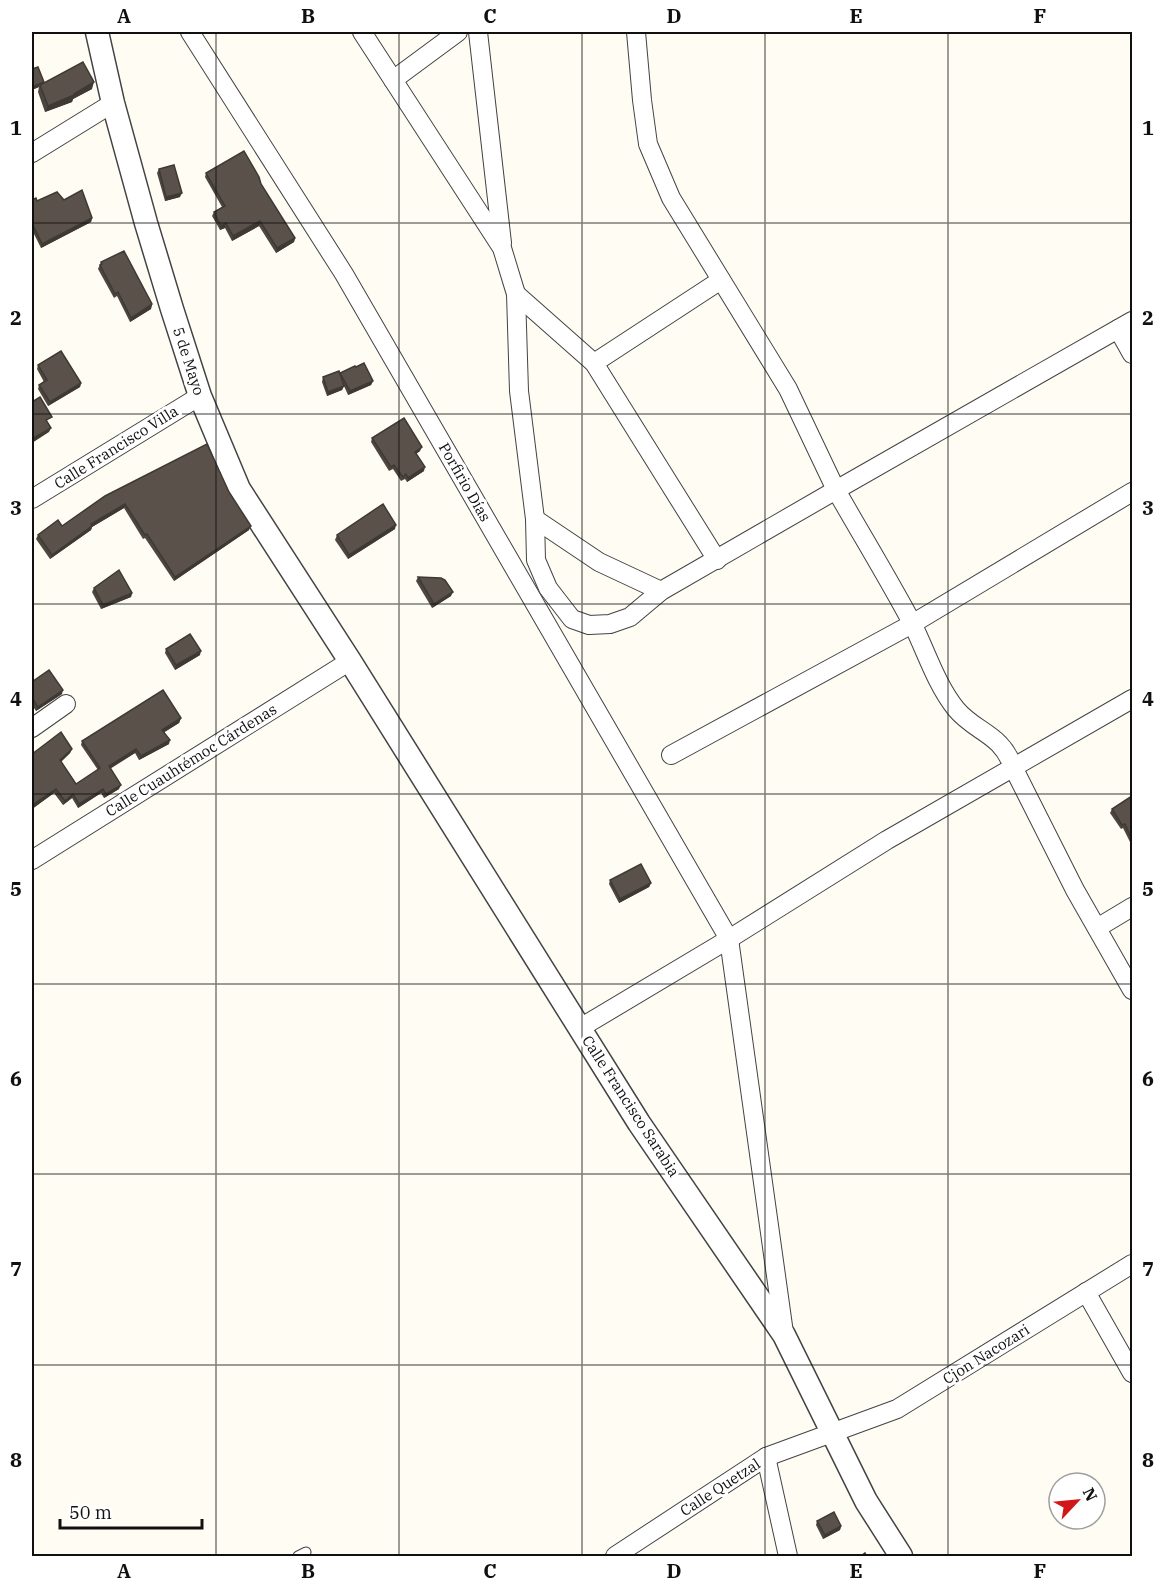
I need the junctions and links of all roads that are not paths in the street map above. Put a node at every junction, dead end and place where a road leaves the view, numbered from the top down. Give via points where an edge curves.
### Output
1 (97, 32) edge
2 (190, 32) edge
3 (362, 32) edge
4 (458, 32) edge
5 (478, 32) edge
6 (623, 32) edge
7 (637, 39) edge
8 (393, 80) junction
9 (113, 103) junction
10 (32, 153) edge
11 (502, 248) junction
12 (721, 280) junction
13 (516, 294) junction
14 (1125, 325) edge
15 (1132, 354) edge
16 (594, 363) junction
17 (200, 396) junction
18 (832, 484) junction
19 (1132, 492) edge
20 (32, 499) edge
21 (535, 519) junction
22 (717, 560) junction
23 (661, 591) junction
24 (912, 624) junction
25 (350, 661) junction
26 (1132, 699) edge
27 (66, 704) dead end
28 (32, 728) edge
29 (671, 755) dead end
30 (1013, 767) junction
31 (32, 860) edge
32 (1132, 907) edge
33 (1097, 928) junction
34 (729, 939) junction
35 (1132, 990) edge
36 (580, 1028) junction
37 (1132, 1264) edge
38 (1086, 1292) junction
39 (784, 1335) junction
40 (1132, 1373) edge
41 (833, 1432) junction
42 (766, 1457) junction
43 (616, 1556) edge
44 (788, 1557) edge
45 (900, 1557) edge

1 - 9 street, 5 de Mayo
2 - 34 street, Porfirio Días via 344,274
3 - 8 street
4 - 8 street
5 - 11 street
6 - 7 street
7 - 12 street via 648,144 671,198
8 - 11 street
9 - 10 street
9 - 17 street, 5 de Mayo
11 - 13 street
12 - 16 street
12 - 18 street via 788,389
13 - 16 street
13 - 21 street via 519,391
14 - 15 street
14 - 18 street
16 - 22 street
17 - 20 street, Calle Francisco Villa
17 - 25 street, 5 de Mayo via 239,489
18 - 22 street
18 - 24 street
19 - 24 street
21 - 23 street via 599,562
21 - 23 street via 536,560 548,588 572,619 589,625 610,624 630,617
22 - 23 street
24 - 29 street
24 - 30 street via 940,684 957,710 999,742
25 - 31 street, Calle Cuauhtémoc Cárdenas
25 - 36 street, Calle Francisco Sarabia
26 - 30 street
27 - 28 street
30 - 33 street
30 - 34 street
32 - 33 street
33 - 35 street
34 - 36 street
34 - 39 street
36 - 39 street, Calle Francisco Sarabia via 639,1123
37 - 38 street, Cjon Nacozari
38 - 40 street
38 - 41 street, Cjon Nacozari via 897,1409
39 - 41 street, Calle Francisco Sarabia
41 - 42 street, Calle Quetzal
41 - 45 street, Calle Francisco Sarabia via 866,1501
42 - 43 street, Calle Quetzal
42 - 44 street

